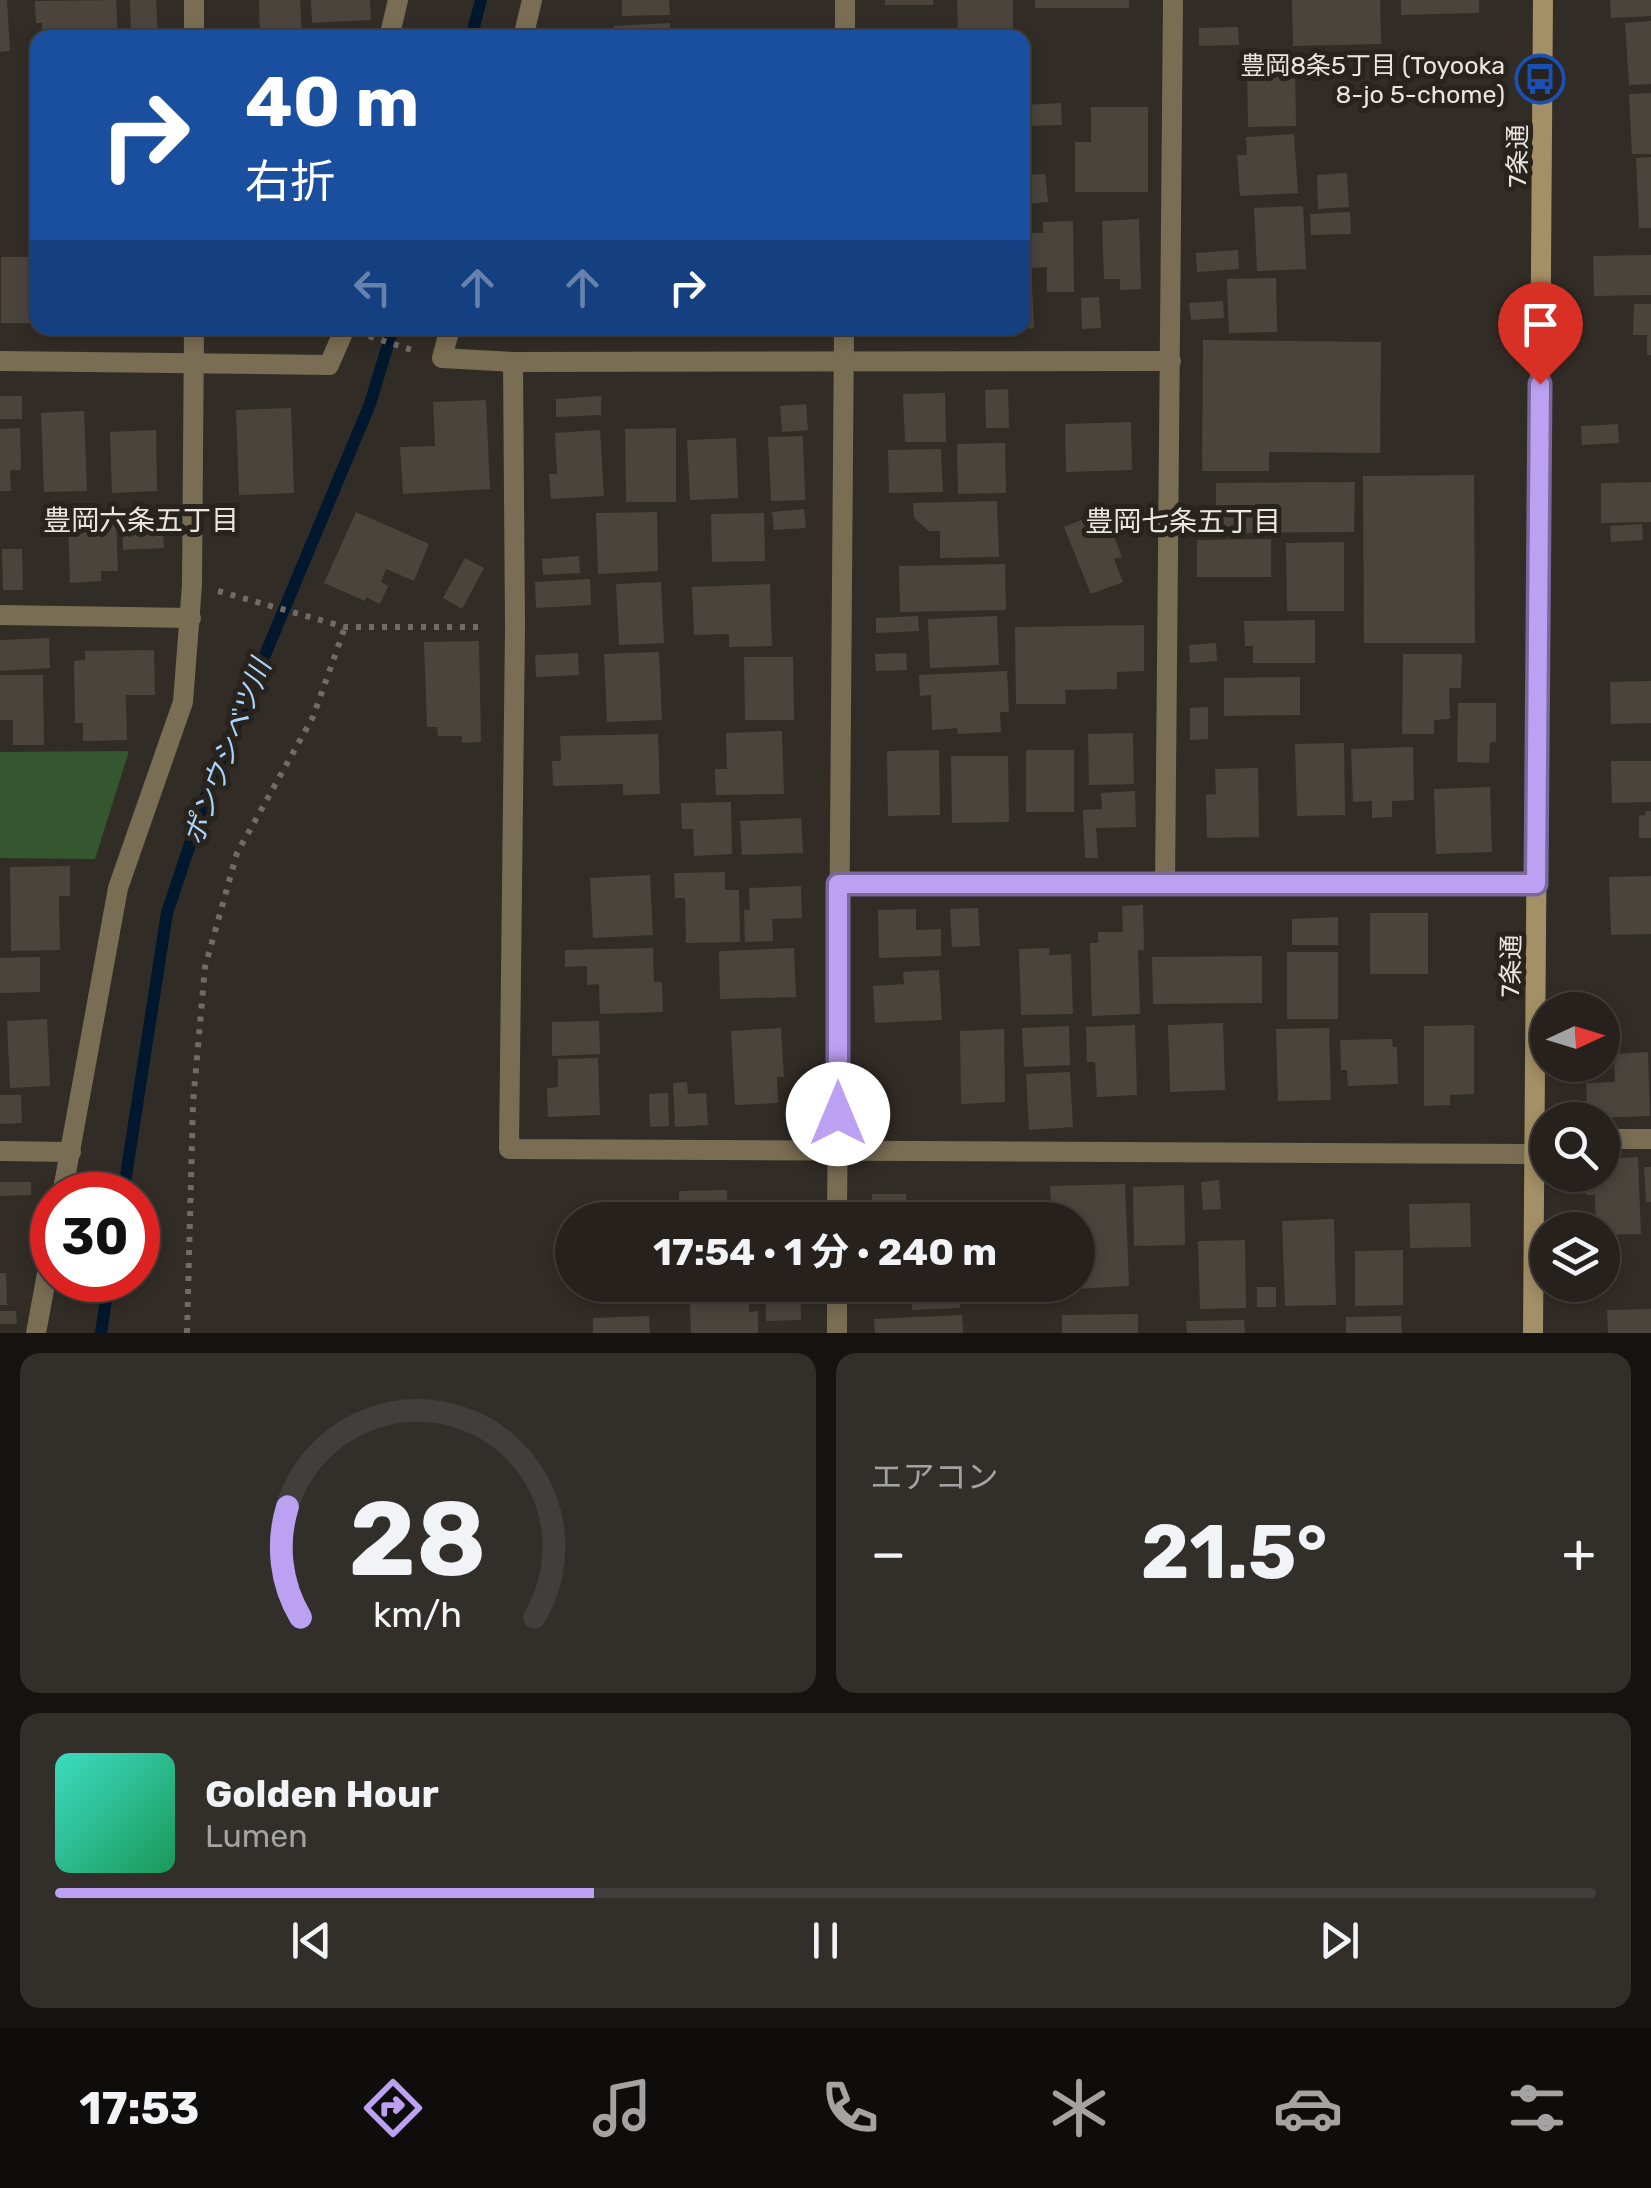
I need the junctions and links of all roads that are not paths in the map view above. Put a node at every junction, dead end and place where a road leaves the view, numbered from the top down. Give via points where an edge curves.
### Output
1 (194, 0) edge
2 (398, 0) edge
3 (532, 0) edge
4 (846, 0) edge
5 (1173, 0) edge
6 (1543, 0) edge
7 (194, 30) edge
8 (391, 30) edge
9 (524, 30) edge
10 (845, 30) edge
11 (194, 335) edge
12 (351, 335) edge
13 (448, 335) edge
14 (844, 335) edge
15 (844, 361) junction
16 (0, 362) edge
17 (194, 362) junction
18 (513, 362) junction
19 (1171, 362) junction
20 (0, 615) edge
21 (191, 618) junction
22 (838, 884) junction
23 (1165, 884) junction
24 (1536, 884) junction
25 (1539, 1102) edge
26 (1620, 1139) edge
27 (1651, 1140) edge
28 (1530, 1144) edge
29 (0, 1151) edge
30 (70, 1152) junction
31 (838, 1153) junction
32 (66, 1172) edge
33 (1538, 1192) edge
34 (838, 1202) edge
35 (42, 1302) edge
36 (837, 1302) edge
37 (36, 1333) edge
38 (836, 1333) edge
39 (1534, 1333) edge

1 - 7 street
2 - 8 street
3 - 9 street
4 - 10 street
5 - 19 street
6 - 24 street, 7条通
11 - 17 street
12 - 17 street via 329,365
13 - 18 street via 442,358
14 - 15 street
15 - 18 street
15 - 19 street
15 - 22 street
16 - 17 street
17 - 21 street
18 - 31 street via 508,1149
19 - 23 street
20 - 21 street
21 - 30 street via 183,702 118,888
22 - 23 street
22 - 31 street
23 - 24 street
24 - 25 street, 7条通
26 - 27 street
28 - 31 street
29 - 30 street
30 - 32 street
31 - 34 street
33 - 39 street, 7条通
35 - 37 street
36 - 38 street

